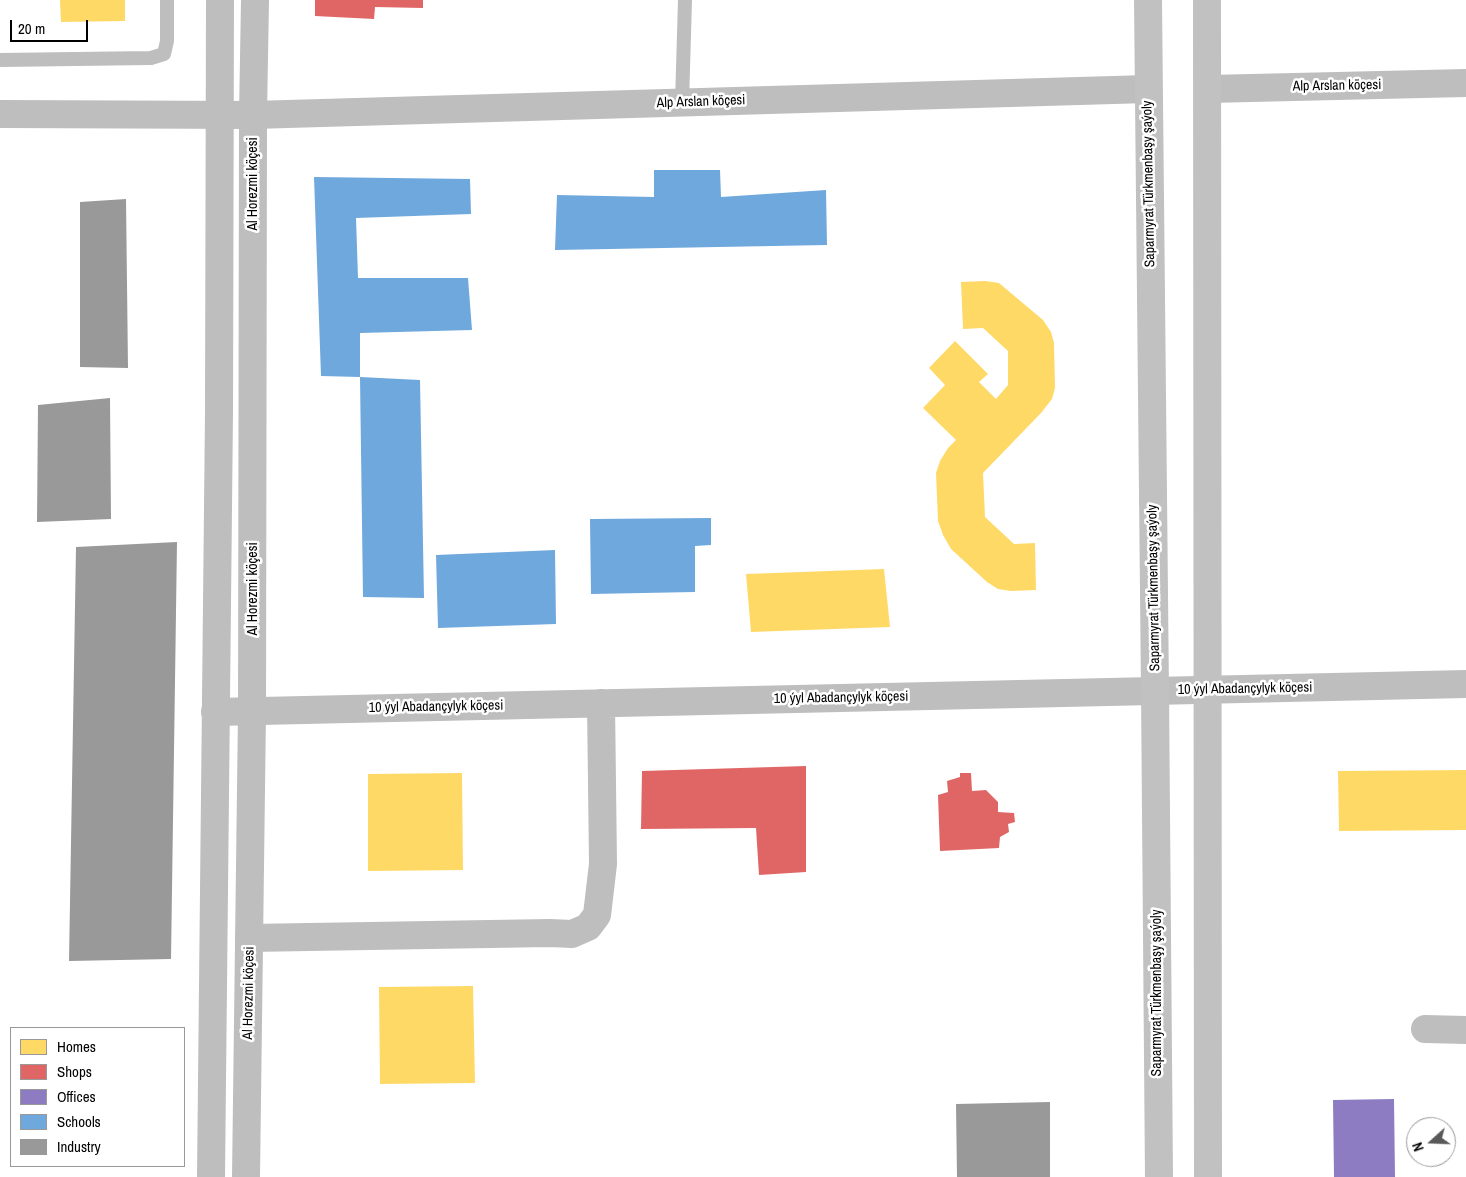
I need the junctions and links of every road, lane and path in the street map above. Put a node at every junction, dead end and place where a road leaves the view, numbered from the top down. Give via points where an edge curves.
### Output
1 (167, 0) edge
2 (220, 0) edge
3 (255, 0) edge
4 (685, 0) edge
5 (1148, 0) edge
6 (1208, 0) edge
7 (0, 60) edge
8 (1466, 83) edge
9 (1148, 89) junction
10 (1208, 89) junction
11 (682, 103) junction
12 (0, 114) edge
13 (219, 115) junction
14 (253, 115) junction
15 (1466, 684) edge
16 (1208, 690) junction
17 (1156, 691) junction
18 (601, 704) junction
19 (252, 711) junction
20 (215, 712) junction
21 (249, 938) junction
22 (1425, 1029) dead end
23 (1466, 1030) edge
24 (212, 1177) edge
25 (246, 1177) edge
26 (1159, 1177) edge
27 (1208, 1177) edge

1 - 7 lane via 168,41 164,54 151,58
2 - 13 street
3 - 14 street, Al Horezmi köçesi
4 - 11 lane
5 - 9 main road, Saparmyrat Türkmenbaşy şaýoly
6 - 10 main road
8 - 10 street, Alp Arslan köçesi
9 - 11 street, Alp Arslan köçesi
9 - 17 main road, Saparmyrat Türkmenbaşy şaýoly
10 - 16 main road
11 - 14 street, Alp Arslan köçesi
12 - 13 street, Alp Arslan köçesi
13 - 14 street, Alp Arslan köçesi
13 - 20 street
14 - 19 street, Al Horezmi köçesi
15 - 16 street, 10 ýyl Abadançylyk köçesi
16 - 17 street, 10 ýyl Abadançylyk köçesi
16 - 27 main road
17 - 18 street, 10 ýyl Abadançylyk köçesi
17 - 26 main road, Saparmyrat Türkmenbaşy şaýoly
18 - 19 street, 10 ýyl Abadançylyk köçesi
18 - 21 street via 603,864 596,915 588,927 572,934
19 - 20 street, 10 ýyl Abadançylyk köçesi
19 - 21 street, Al Horezmi köçesi
20 - 24 street
21 - 25 street, Al Horezmi köçesi
22 - 23 street

